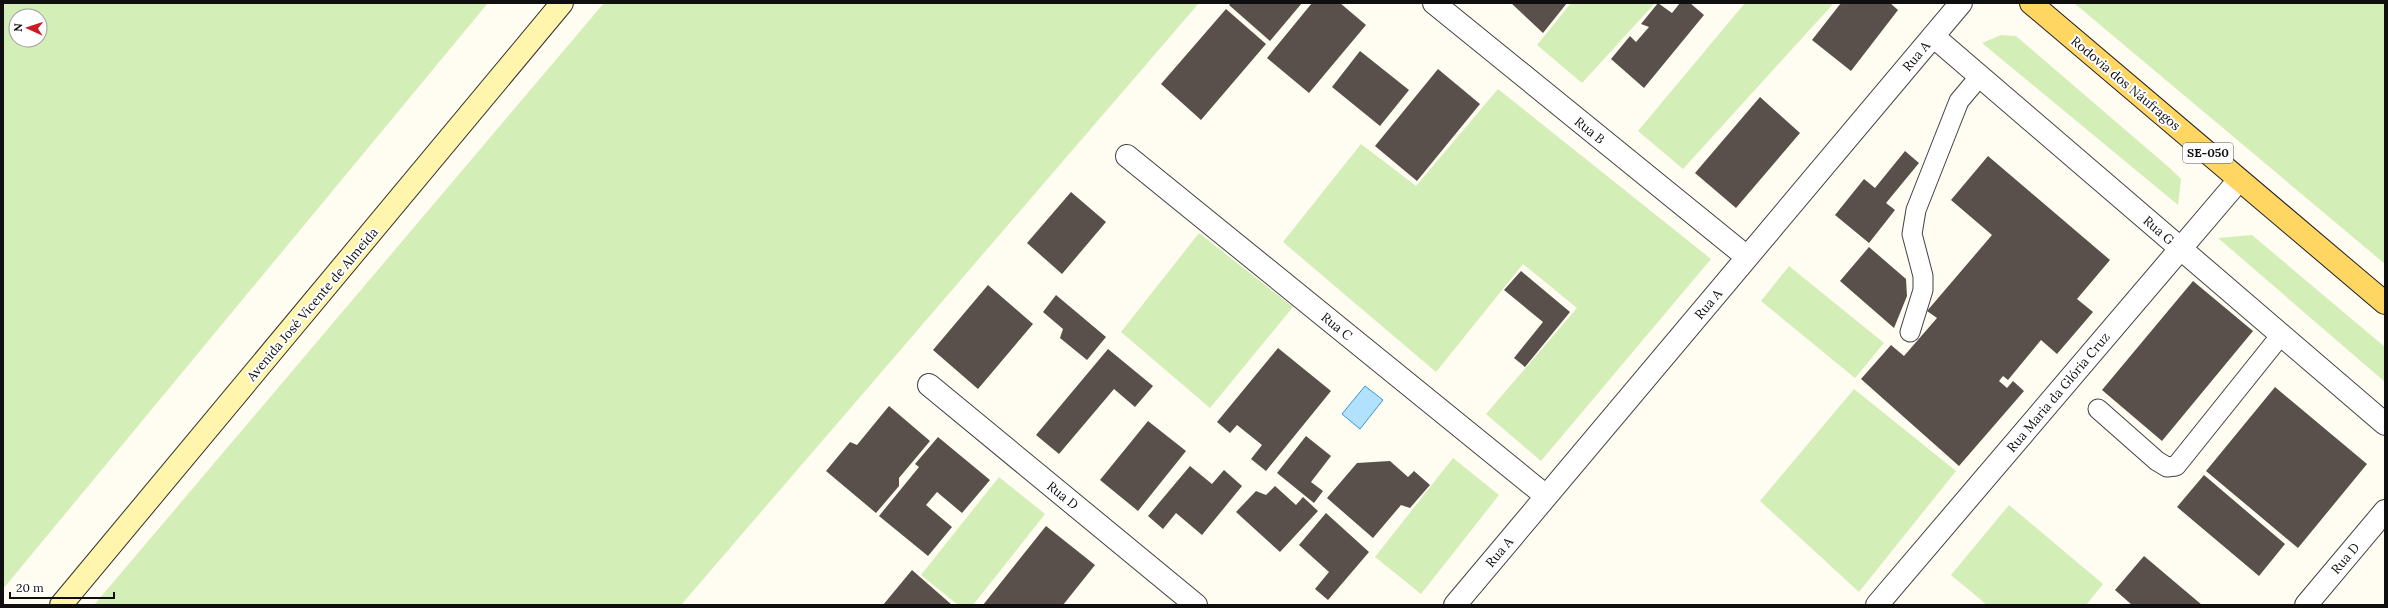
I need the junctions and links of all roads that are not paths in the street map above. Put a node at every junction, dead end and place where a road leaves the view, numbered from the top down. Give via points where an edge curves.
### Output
1 (562, 3) edge
2 (1434, 3) edge
3 (1961, 3) edge
4 (2031, 3) edge
5 (1933, 36) junction
6 (1980, 76) junction
7 (1127, 156) dead end
8 (2239, 180) junction
9 (2180, 249) junction
10 (1747, 257) junction
11 (2385, 303) edge
12 (1910, 332) dead end
13 (2281, 334) junction
14 (929, 385) dead end
15 (2098, 410) dead end
16 (2385, 424) edge
17 (1546, 496) junction
18 (2385, 511) edge
19 (61, 605) edge
20 (1196, 605) edge
21 (1455, 605) edge
22 (1877, 605) edge
23 (2306, 605) edge

1 - 19 street, Avenida José Vicente de Almeida
2 - 10 street, Rua B
3 - 5 street, Rua A
4 - 8 main road, Rodovia dos Náufragos / SE-050
5 - 6 street, Rua G
5 - 10 street, Rua A
6 - 9 street, Rua G
6 - 12 lane via 1959,101 1916,210 1912,234 1923,276 1923,290
7 - 17 street, Rua C
8 - 9 street, Rua Maria da Glória Cruz
8 - 11 main road, Rodovia dos Náufragos / SE-050
9 - 13 street, Rua G
9 - 22 street, Rua Maria da Glória Cruz
10 - 17 street, Rua A
13 - 15 lane via 2176,466 2167,467 2157,461
13 - 16 street, Rua G
14 - 20 street, Rua D
17 - 21 street, Rua A
18 - 23 street, Rua D

